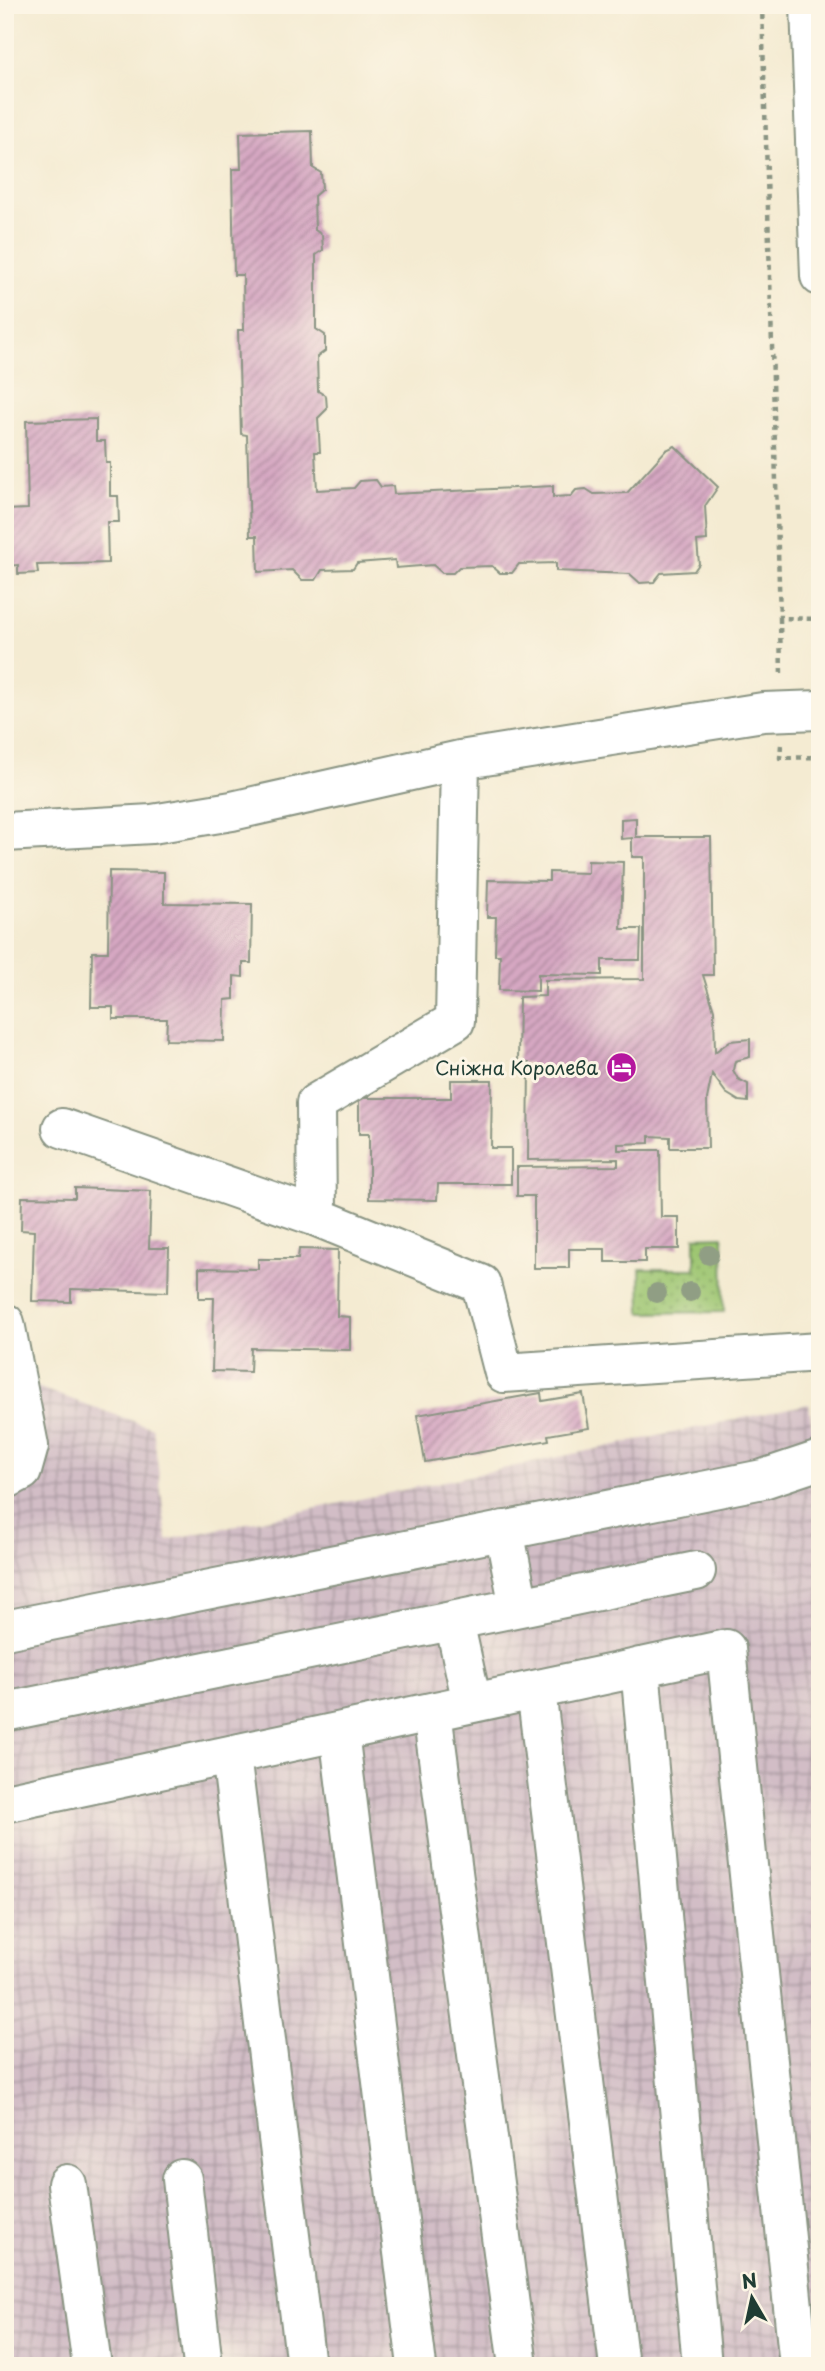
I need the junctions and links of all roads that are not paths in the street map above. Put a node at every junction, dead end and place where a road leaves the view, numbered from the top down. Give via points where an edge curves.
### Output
1 (810, 5) edge
2 (820, 276) edge
3 (820, 710) edge
4 (460, 760) junction
5 (5, 832) edge
6 (62, 1128) dead end
7 (317, 1217) junction
8 (5, 1323) edge
9 (820, 1352) edge
10 (820, 1460) edge
11 (5, 1480) edge
12 (505, 1530) junction
13 (696, 1571) dead end
14 (519, 1607) junction
15 (454, 1621) junction
16 (5, 1630) edge
17 (640, 1667) junction
18 (537, 1689) junction
19 (472, 1703) junction
20 (5, 1712) edge
21 (432, 1712) junction
22 (339, 1732) junction
23 (231, 1755) junction
24 (5, 1803) edge
25 (182, 2179) dead end
26 (67, 2184) dead end
27 (92, 2366) edge
28 (203, 2366) edge
29 (306, 2366) edge
30 (417, 2366) edge
31 (518, 2366) edge
32 (619, 2366) edge
33 (702, 2366) edge
34 (799, 2366) edge

1 - 2 street
3 - 4 street via 763,712
4 - 5 street via 232,811 152,824
4 - 7 street via 455,1021 316,1103
6 - 7 street
7 - 9 street via 481,1284 504,1373
8 - 11 street via 29,1446 22,1471
10 - 12 street via 763,1479
12 - 14 street
12 - 16 street
13 - 14 street
14 - 15 street
15 - 19 street
15 - 20 street
17 - 18 street
17 - 33 street
17 - 34 street via 726,1649
18 - 19 street
18 - 32 street
19 - 21 street
21 - 22 street
21 - 31 street
22 - 23 street
22 - 30 street
23 - 24 street
23 - 29 street
25 - 28 street
26 - 27 street

